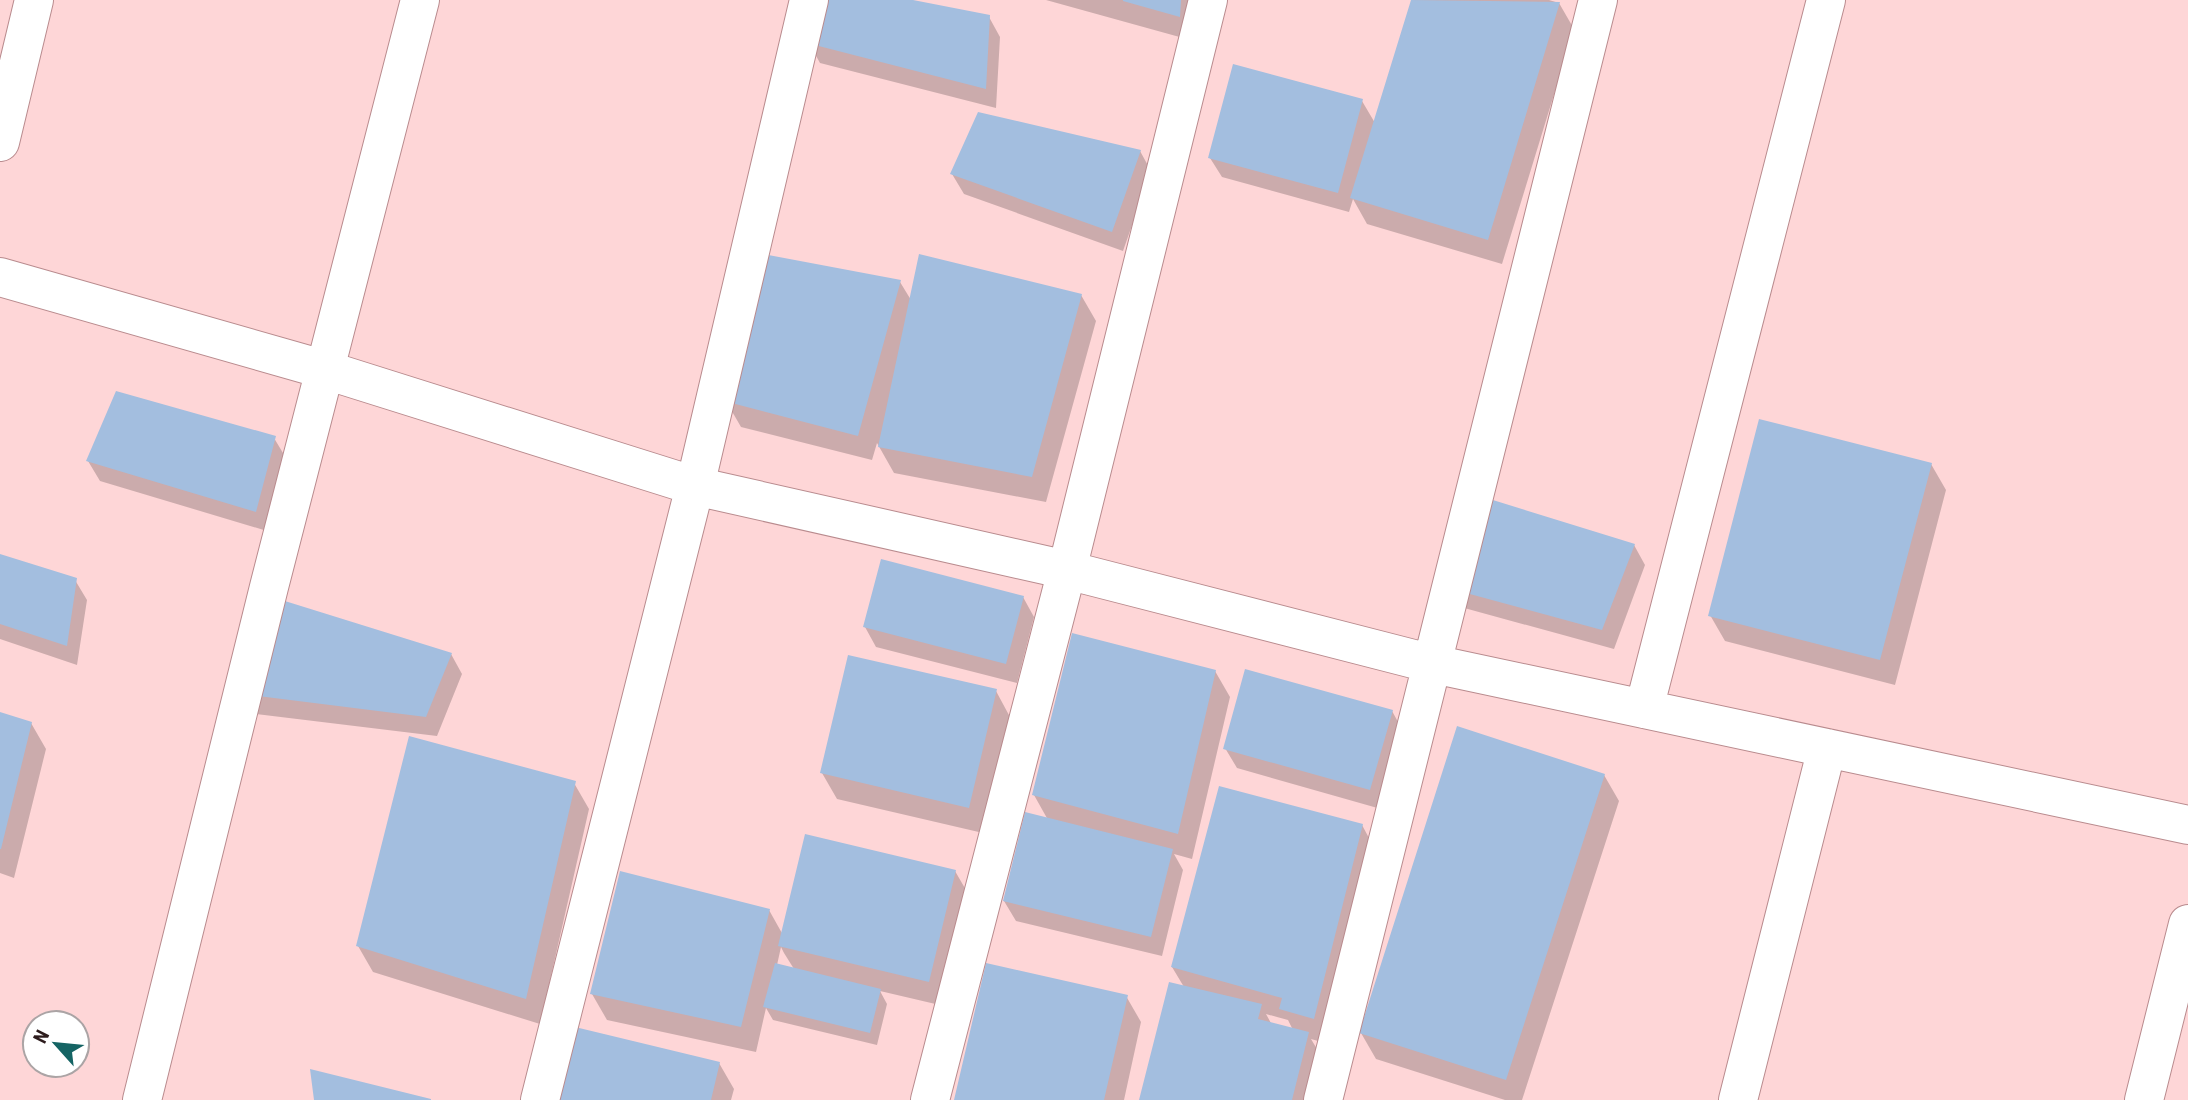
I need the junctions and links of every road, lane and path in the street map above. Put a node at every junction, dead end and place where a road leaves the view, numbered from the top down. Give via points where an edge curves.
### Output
1 (34, 0) edge
2 (420, 0) edge
3 (809, 0) edge
4 (1208, 0) edge
5 (1598, 0) edge
6 (1826, 0) edge
7 (0, 142) edge
8 (0, 277) edge
9 (326, 370) junction
10 (695, 486) junction
11 (1068, 570) junction
12 (1433, 664) junction
13 (1643, 709) junction
14 (1827, 748) junction
15 (2188, 825) edge
16 (2188, 924) edge
17 (142, 1100) edge
18 (540, 1100) edge
19 (930, 1100) edge
20 (1323, 1100) edge
21 (1738, 1100) edge
22 (2144, 1100) edge

1 - 7 street
2 - 9 street
3 - 10 street
4 - 11 street
5 - 12 street
6 - 13 street
8 - 9 street
9 - 10 street
9 - 17 street
10 - 11 street
10 - 18 street
11 - 12 street
11 - 19 street
12 - 13 street
12 - 20 street
13 - 14 street
14 - 15 street
14 - 21 street
16 - 22 street

